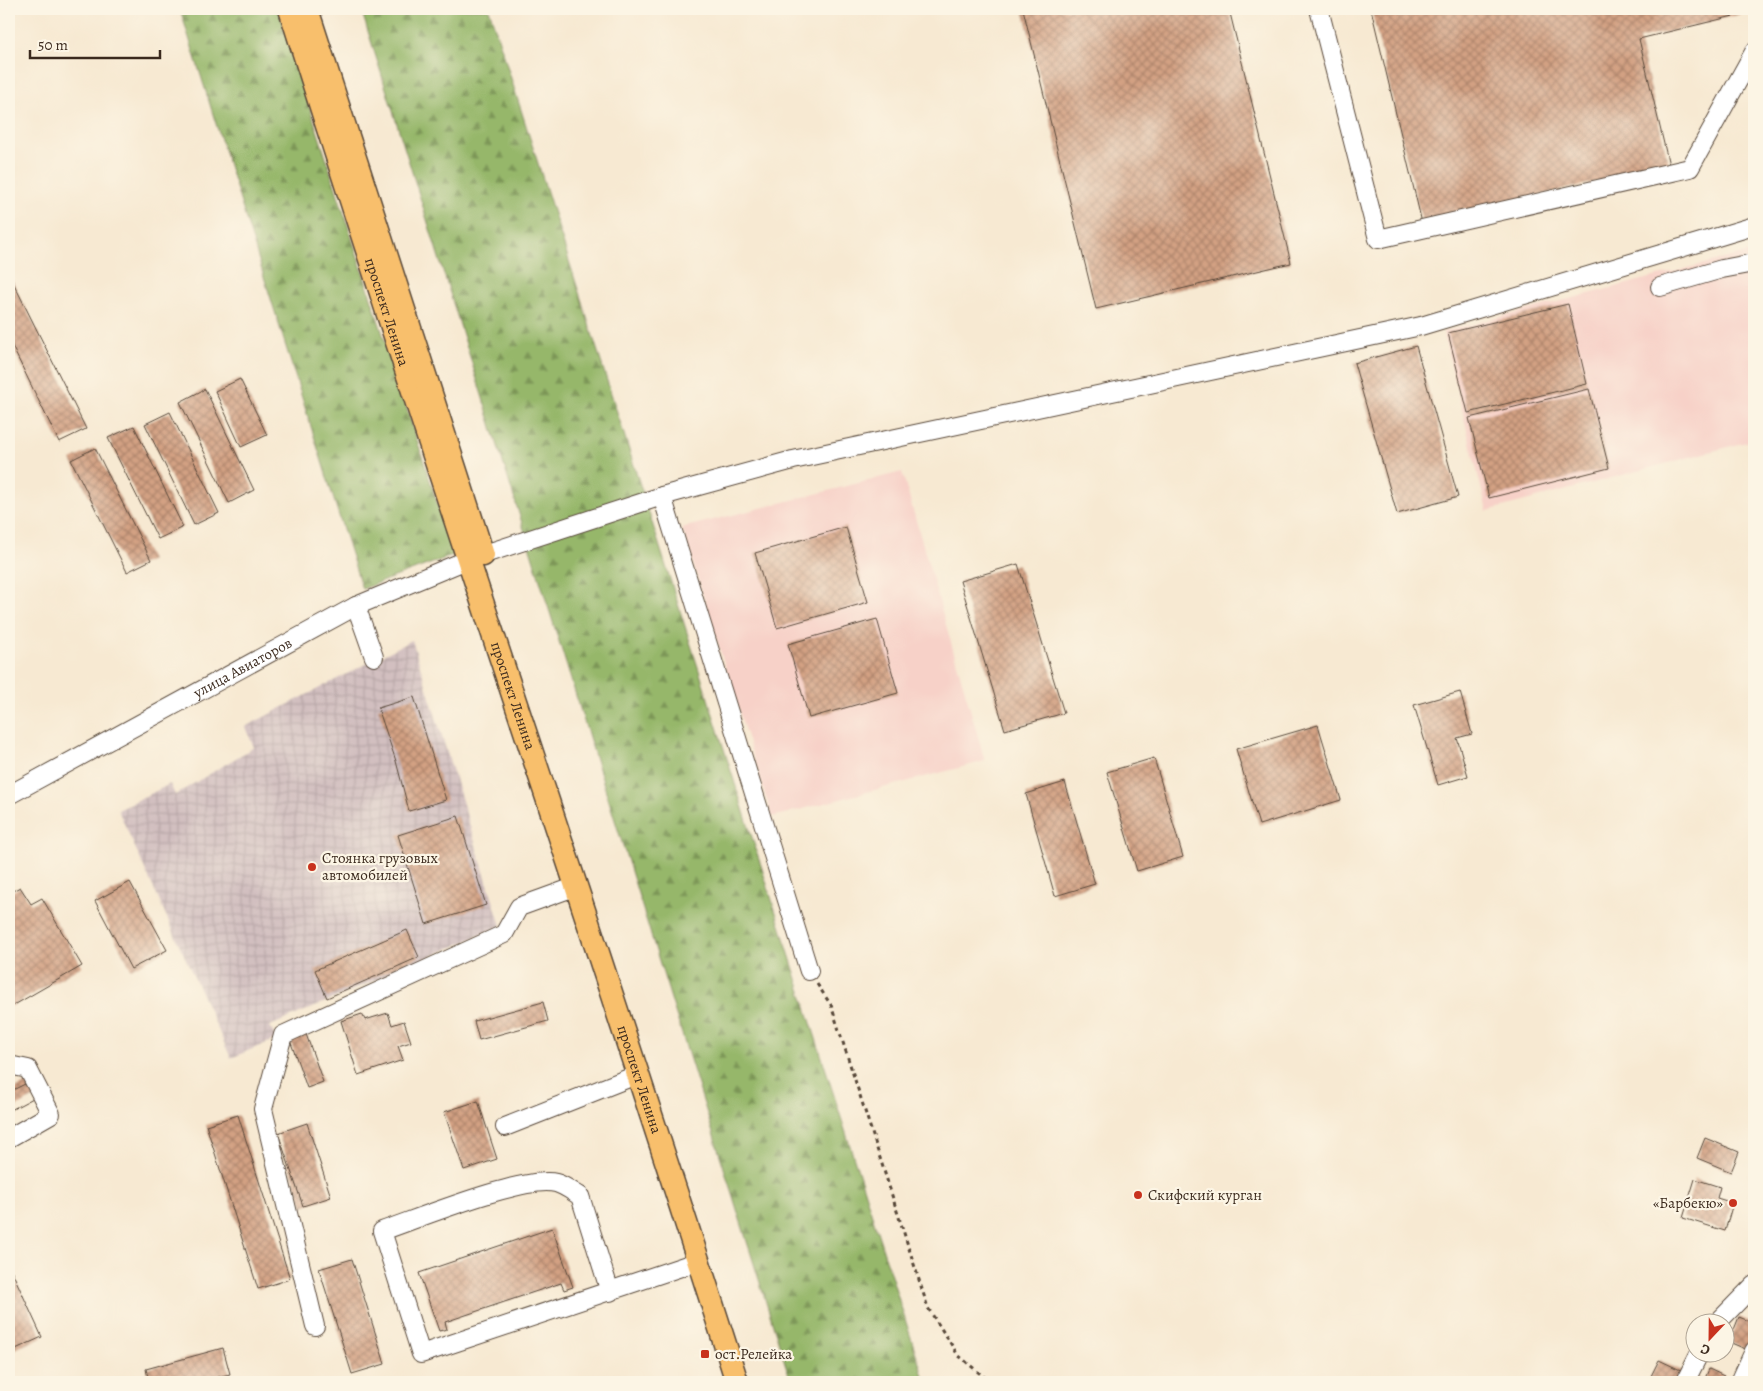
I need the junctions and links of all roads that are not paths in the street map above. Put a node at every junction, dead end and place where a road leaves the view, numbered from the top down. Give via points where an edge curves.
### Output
1 (290, 9) edge
2 (307, 9) edge
3 (1318, 9) edge
4 (1754, 52) edge
5 (1754, 226) edge
6 (1754, 263) edge
7 (1660, 287) dead end
8 (662, 496) junction
9 (476, 557) junction
10 (356, 606) junction
11 (374, 657) dead end
12 (9, 795) edge
13 (577, 886) junction
14 (809, 971) road end
15 (9, 1065) edge
16 (639, 1074) junction
17 (505, 1127) dead end
18 (9, 1138) edge
19 (699, 1261) junction
20 (1754, 1285) edge
21 (610, 1292) junction
22 (1726, 1314) edge
23 (316, 1326) dead end
24 (1754, 1351) edge
25 (1694, 1364) edge
26 (737, 1382) edge
27 (752, 1382) edge
28 (1685, 1382) edge
29 (1740, 1382) edge

1 - 9 main road, проспект Ленина via 358,226
2 - 9 main road, проспект Ленина
3 - 4 street via 1378,239 1690,168
5 - 8 street, улица Авиаторов via 1421,326 793,460
6 - 7 street
8 - 9 street, улица Авиаторов
8 - 14 street
9 - 10 street, улица Авиаторов
9 - 13 main road, проспект Ленина
9 - 27 main road, проспект Ленина
10 - 11 street
10 - 12 street, улица Авиаторов
13 - 16 main road, проспект Ленина
13 - 23 street via 519,907 504,934 284,1035 263,1109
15 - 18 street via 28,1069 51,1114
16 - 17 street
16 - 19 main road, проспект Ленина
19 - 21 street
19 - 26 main road, проспект Ленина
20 - 22 street
21 - 21 street via 421,1354 382,1231 526,1184 556,1183 580,1196
24 - 29 street
25 - 28 street

